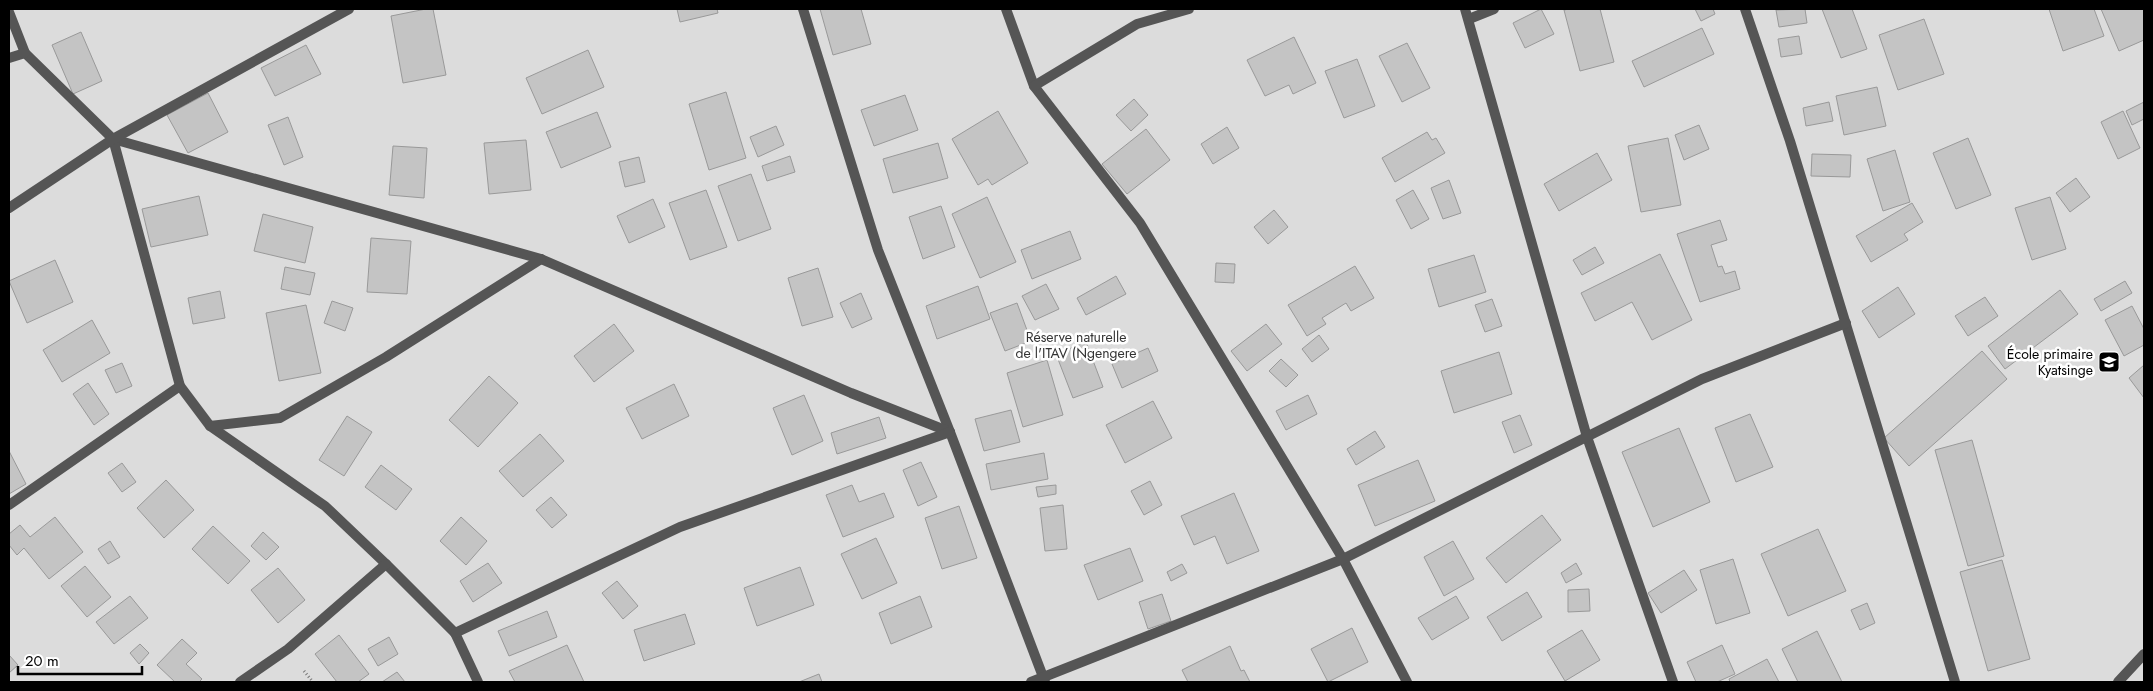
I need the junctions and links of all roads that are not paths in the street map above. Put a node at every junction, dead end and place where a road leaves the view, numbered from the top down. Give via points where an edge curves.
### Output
1 (350, 9) edge
2 (803, 9) edge
3 (1006, 9) edge
4 (1189, 9) edge
5 (1465, 9) edge
6 (1494, 9) edge
7 (1745, 9) edge
8 (10, 16) edge
9 (1469, 19) junction
10 (25, 53) junction
11 (9, 58) edge
12 (1034, 86) junction
13 (113, 138) junction
14 (9, 208) edge
15 (541, 259) junction
16 (1846, 323) junction
17 (180, 386) junction
18 (210, 426) junction
19 (950, 432) junction
20 (1587, 437) junction
21 (9, 505) edge
22 (1343, 559) junction
23 (386, 564) junction
24 (455, 633) junction
25 (2144, 654) edge
26 (1044, 680) edge
27 (240, 682) edge
28 (478, 682) edge
29 (1031, 682) edge
30 (1407, 682) edge
31 (1673, 682) edge
32 (1955, 682) edge
33 (2118, 682) edge

1 - 13 street
2 - 19 street via 878,250
3 - 12 street
4 - 12 street via 1137,24
5 - 9 street
6 - 9 street
7 - 16 street
8 - 10 street
9 - 20 street
10 - 11 street
10 - 13 street
12 - 22 street via 1140,223
13 - 14 street
13 - 15 street
13 - 17 street
15 - 18 street via 386,357 280,418
15 - 19 street via 851,393
16 - 20 street via 1702,379
16 - 32 street
17 - 18 street
17 - 21 street
18 - 23 street via 325,506
19 - 24 street via 680,528
19 - 26 street
20 - 22 street
20 - 31 street
22 - 26 street
22 - 30 street
23 - 24 street
23 - 27 street via 288,649
24 - 28 street
25 - 33 street
26 - 29 street

